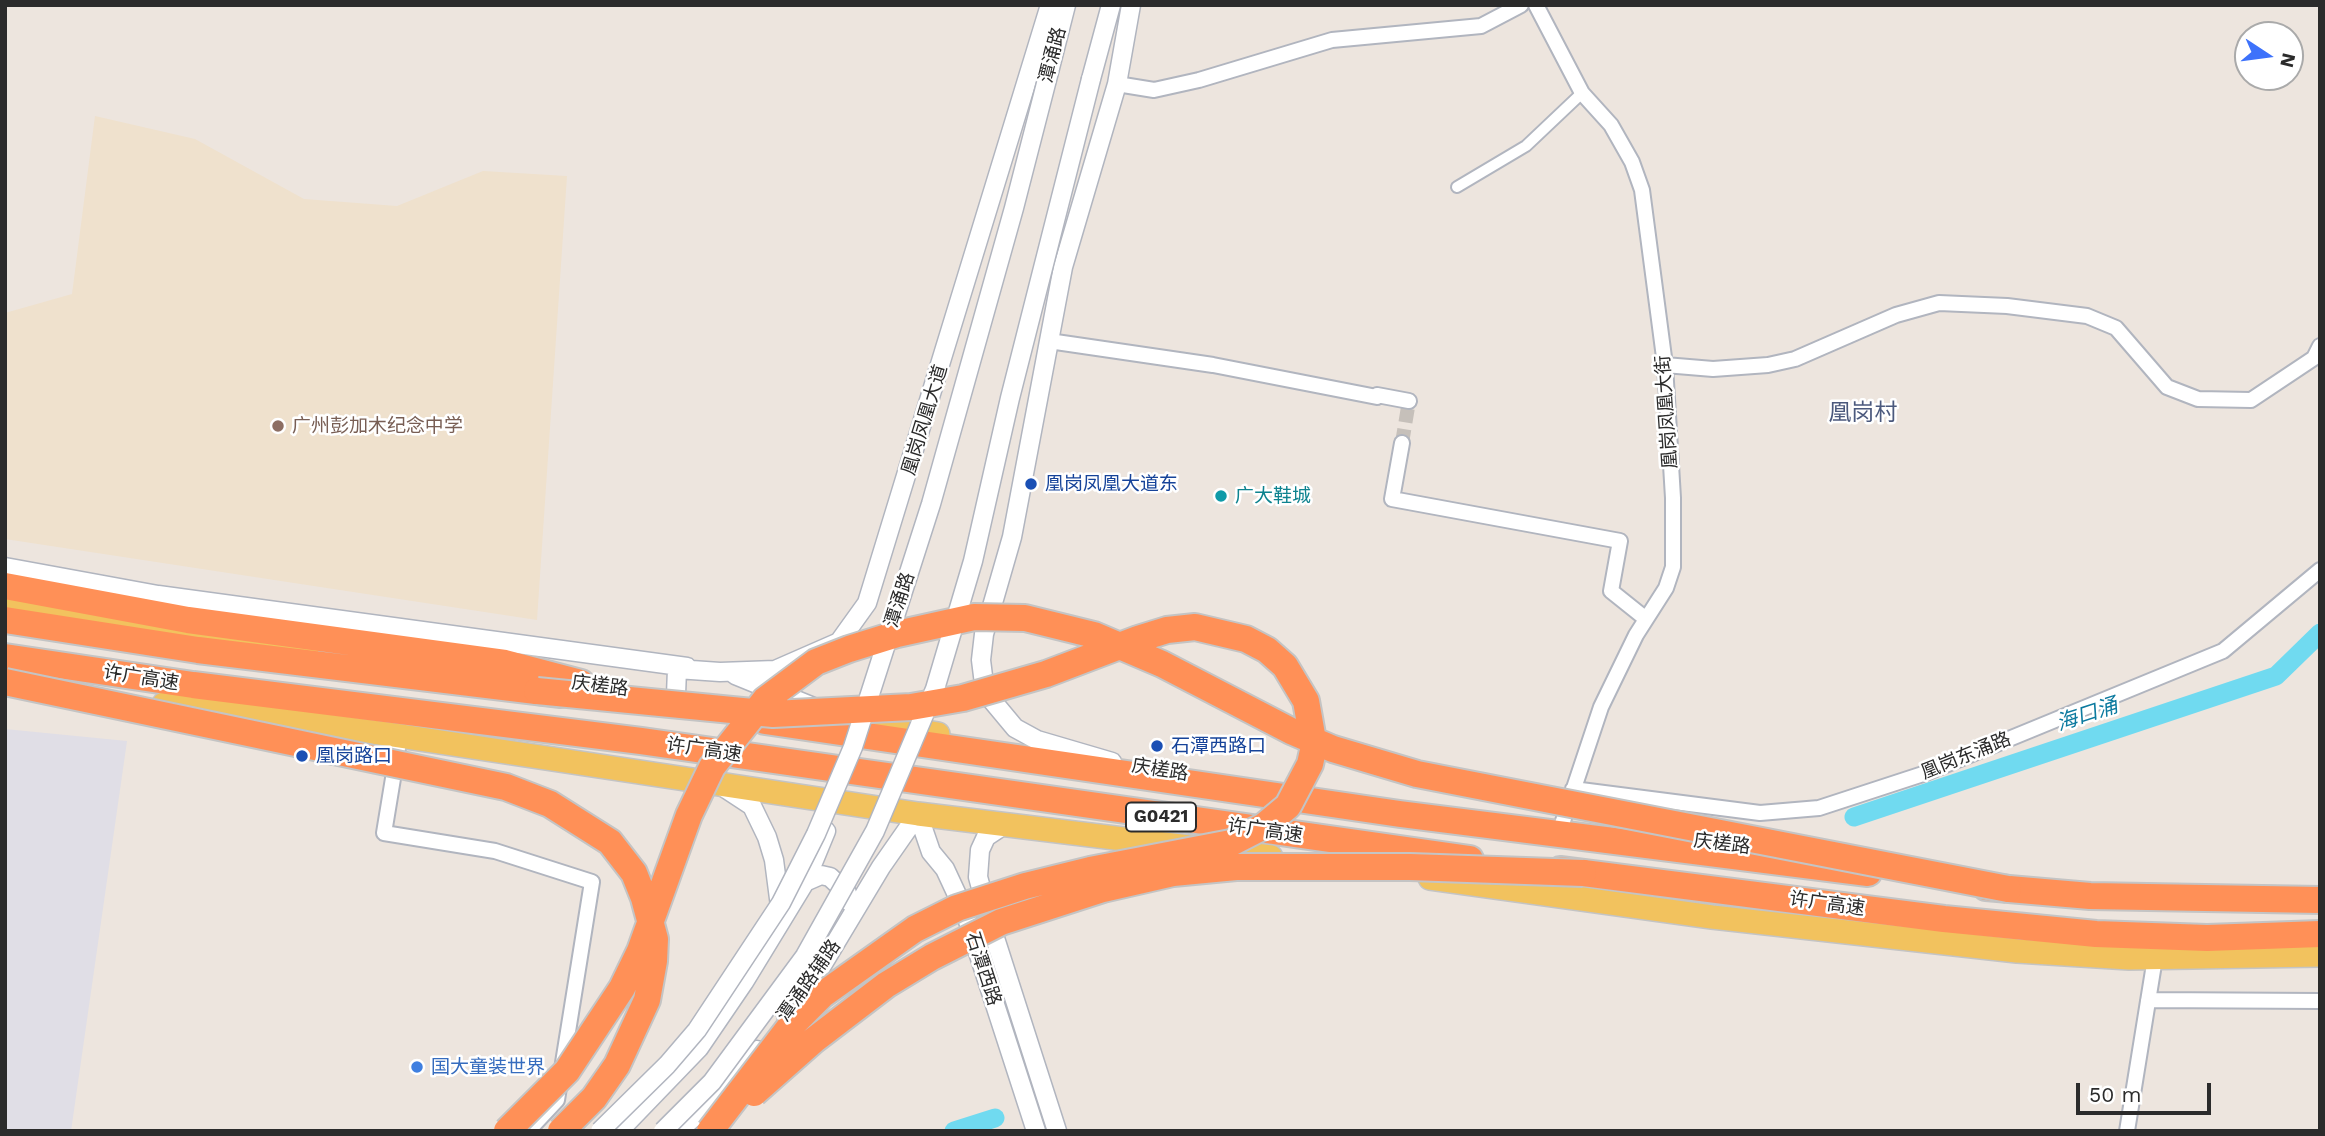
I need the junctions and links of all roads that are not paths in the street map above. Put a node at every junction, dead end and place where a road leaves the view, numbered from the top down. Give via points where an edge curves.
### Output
1 (1050, 5) edge
2 (1066, 5) edge
3 (1111, 5) edge
4 (1131, 5) edge
5 (1521, 5) edge
6 (1536, 5) edge
7 (1116, 84) junction
8 (1582, 93) junction
9 (1457, 187) dead end
10 (1049, 341) junction
11 (2320, 346) edge
12 (1665, 365) junction
13 (1409, 401) dead end
14 (1402, 443) tunnel mouth
15 (5, 567) edge
16 (2320, 570) edge
17 (5, 586) edge
18 (5, 606) edge
19 (1646, 619) junction
20 (5, 620) edge
21 (5, 657) edge
22 (729, 672) junction
23 (5, 682) edge
24 (582, 684) junction
25 (537, 691) junction
26 (676, 695) junction
27 (843, 719) junction
28 (400, 736) junction
29 (1115, 762) junction
30 (717, 783) junction
31 (1573, 789) junction
32 (837, 802) junction
33 (918, 814) junction
34 (1007, 823) junction
35 (1561, 827) junction
36 (1583, 873) junction
37 (805, 882) junction
38 (2320, 887) edge
39 (2008, 889) junction
40 (2320, 900) edge
41 (781, 920) junction
42 (845, 928) junction
43 (2320, 934) edge
44 (2320, 955) edge
45 (2155, 958) junction
46 (2148, 1000) junction
47 (2320, 1001) edge
48 (507, 1131) edge
49 (528, 1131) edge
50 (561, 1131) edge
51 (600, 1131) edge
52 (619, 1131) edge
53 (663, 1131) edge
54 (678, 1131) edge
55 (711, 1131) edge
56 (1036, 1131) edge
57 (1057, 1131) edge
58 (2127, 1131) edge

1 - 22 street, 凰岗凤凰大道 via 867,603 839,642 775,670
2 - 51 street, 潭涌路, bridge via 931,504 853,747 781,903 697,1030
3 - 53 street, bridge via 973,561 935,689 875,831 805,956 712,1082
4 - 7 street
5 - 7 street via 1481,26 1332,40 1154,90
6 - 8 street, 凰岗凤凰大街
7 - 10 street via 1066,257
8 - 9 street via 1526,146
8 - 12 street, 凰岗凤凰大街 via 1611,125 1642,190
10 - 13 street
10 - 29 street via 1012,537 984,634 985,692 1015,728 1037,740
11 - 12 street via 2314,358 2251,400 2198,399 2167,387 2116,328 2087,316 1938,303 1896,315 1782,362 1713,369
12 - 19 street, 凰岗凤凰大街 via 1673,567
14 - 19 street via 1392,499 1620,541 1611,591
15 - 22 street via 158,596
16 - 31 street, 凰岗东涌路 via 2223,651 1926,773 1819,808 1760,813
17 - 24 highway via 188,620 505,663
18 - 24 main road, 庆槎路
19 - 31 street, 凰岗凤凰大街 via 1601,707
20 - 25 highway, 许广高速 / G0421 via 198,650
21 - 36 highway, 许广高速 / G0421, bridge
22 - 26 street, 凰岗凤凰大道 via 677,669
22 - 27 street
23 - 28 main road
23 - 50 highway, bridge via 506,787 550,804 610,842 634,873 644,898 656,939 654,961 647,1000 617,1065 594,1098
24 - 26 main road, 庆槎路
25 - 39 highway, 许广高速 / G0421, bridge via 1400,814
25 - 55 highway, bridge via 773,714 911,707 963,698 1167,630 1195,627 1246,639 1267,650 1285,666 1306,701 1314,746 1310,764 1288,806 1264,826 1231,844 1025,886 957,908 915,929 822,995 789,1028
26 - 27 main road, 庆槎路
27 - 29 main road, 庆槎路
28 - 30 main road
28 - 49 street via 384,833 495,851 592,882 557,1100
29 - 35 main road, 庆槎路
30 - 32 main road
30 - 41 street via 752,806 767,837
31 - 35 street, 凰岗凤凰大街
32 - 33 main road
32 - 37 street
33 - 34 main road
33 - 42 street, 潭涌路辅路
33 - 56 street, 石潭西路 via 931,852 945,869 965,912
34 - 45 main road via 1875,937
34 - 57 street, 石潭西路 via 986,837 978,877
35 - 38 main road, 庆槎路 via 2031,880 2202,888
36 - 43 highway, 许广高速 / G0421 via 2096,934 2207,939
36 - 55 highway, bridge via 1236,867 1173,873 1103,888 1001,922 886,985 814,1040
37 - 41 street
37 - 42 street via 821,875 840,883 847,893
39 - 40 highway, 许广高速 / G0421 via 2090,896
39 - 48 highway, bridge via 1417,774 1291,731 1162,664 1094,635 1025,618 974,617 897,634 816,662 765,700 706,779 622,988 567,1071
41 - 52 street via 699,1048
42 - 54 street, 潭涌路辅路 via 809,987 716,1098
44 - 45 main road
45 - 46 street
46 - 47 street
46 - 58 street

